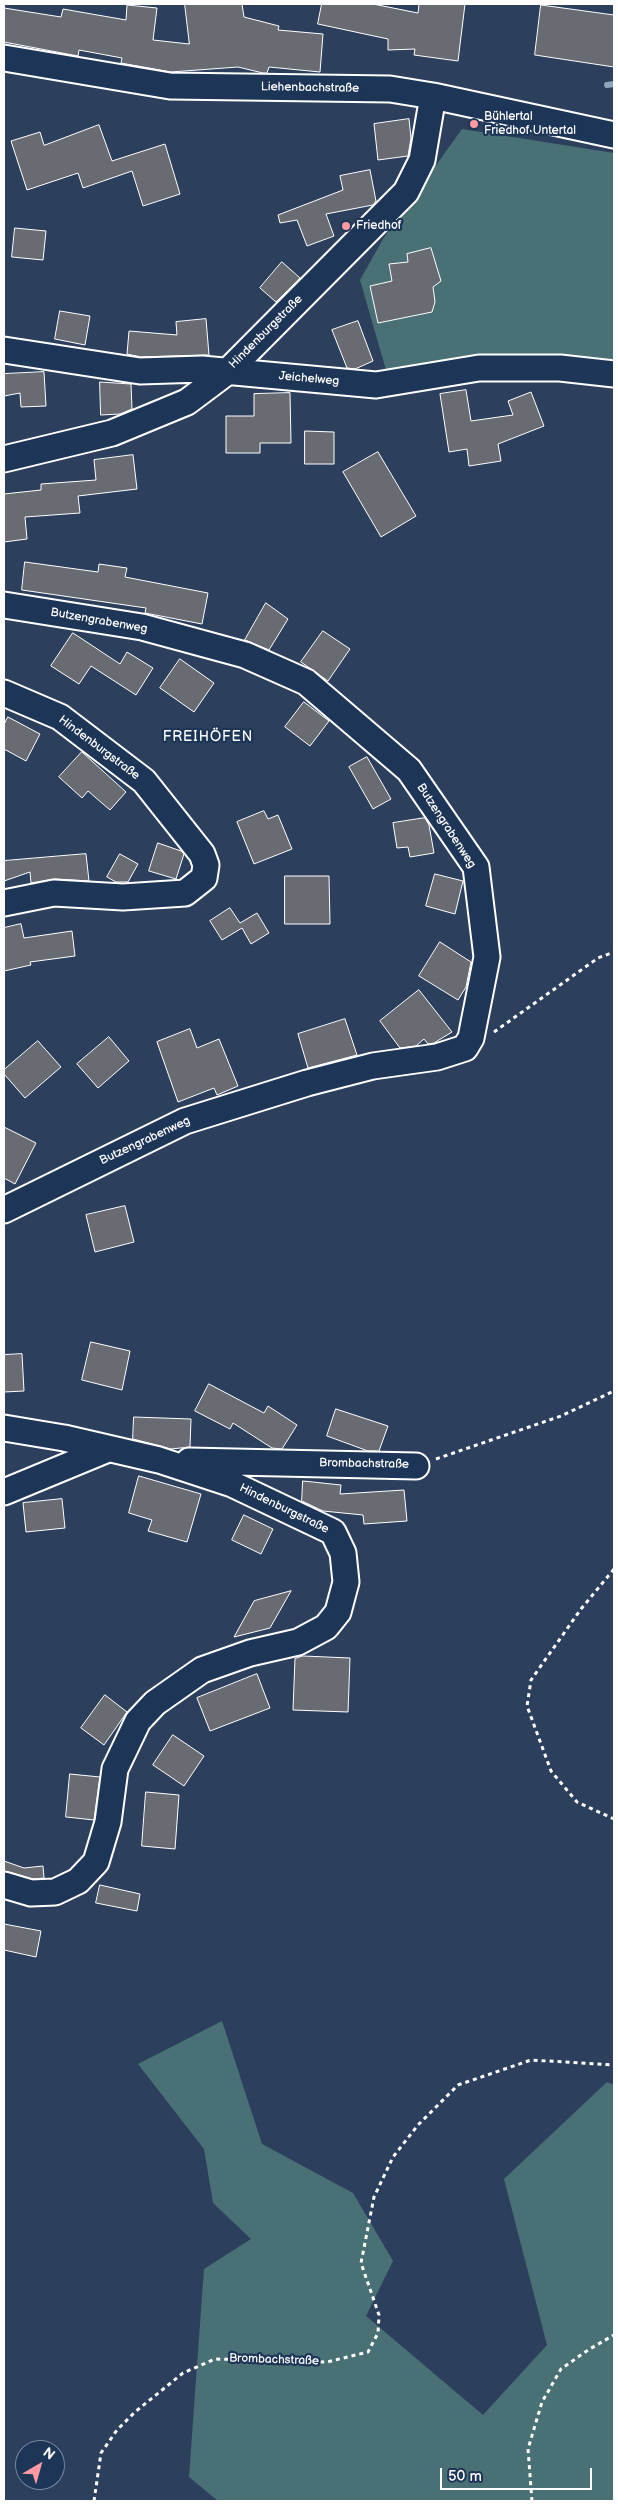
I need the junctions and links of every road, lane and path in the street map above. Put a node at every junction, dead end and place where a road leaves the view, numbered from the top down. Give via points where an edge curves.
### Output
1 (4, 58) edge
2 (433, 96) junction
3 (614, 135) edge
4 (4, 350) edge
5 (227, 372) junction
6 (614, 374) edge
7 (4, 460) edge
8 (4, 605) edge
9 (4, 693) edge
10 (4, 903) edge
11 (614, 952) edge
12 (465, 1048) junction
13 (4, 1210) edge
14 (614, 1392) edge
15 (4, 1428) edge
16 (108, 1448) junction
17 (159, 1460) junction
18 (416, 1466) joint
19 (4, 1492) edge
20 (614, 1569) edge
21 (614, 1819) edge
22 (4, 1886) edge
23 (614, 2065) edge
24 (614, 2335) edge
25 (94, 2501) edge
26 (532, 2501) edge

1 - 2 street, Liehenbachstraße via 170,86 390,89
2 - 3 street, Liehenbachstraße
2 - 5 street, Hindenburgstraße via 422,160 406,192
4 - 5 street, Jeichelweg via 140,371 202,368
5 - 6 street, Jeichelweg via 376,386 479,368 560,368
5 - 7 street, Hindenburgstraße via 187,402 112,433
8 - 12 street, Butzengrabenweg via 142,627 245,655 306,682 409,770 476,867 487,957 471,1038
9 - 10 street, Hindenburgstraße via 60,717 144,781 202,854 206,865 204,878 185,894 123,897 54,893
11 - 12 path via 598,958 506,1026
12 - 13 street, Butzengrabenweg via 437,1057 373,1066 185,1121
14 - 18 path, Brombachstraße via 561,1416
15 - 16 street, Hindenburgstraße
16 - 17 street, Hindenburgstraße
16 - 19 street
17 - 18 street, Brombachstraße
17 - 22 street, Hindenburgstraße via 232,1484 333,1532 343,1553 346,1582 338,1612 326,1628 298,1642 250,1653 202,1670 155,1704 138,1721 115,1769 108,1822 96,1862 78,1881 55,1892 31,1893
20 - 21 path via 531,1680 527,1706 551,1771 577,1802
23 - 25 path, Brombachstraße via 532,2060 458,2085 418,2125 393,2157 374,2197 362,2263 380,2315 378,2333 368,2352 327,2362 215,2359 183,2372 135,2412 101,2453
24 - 26 path via 561,2369 542,2402 528,2448

